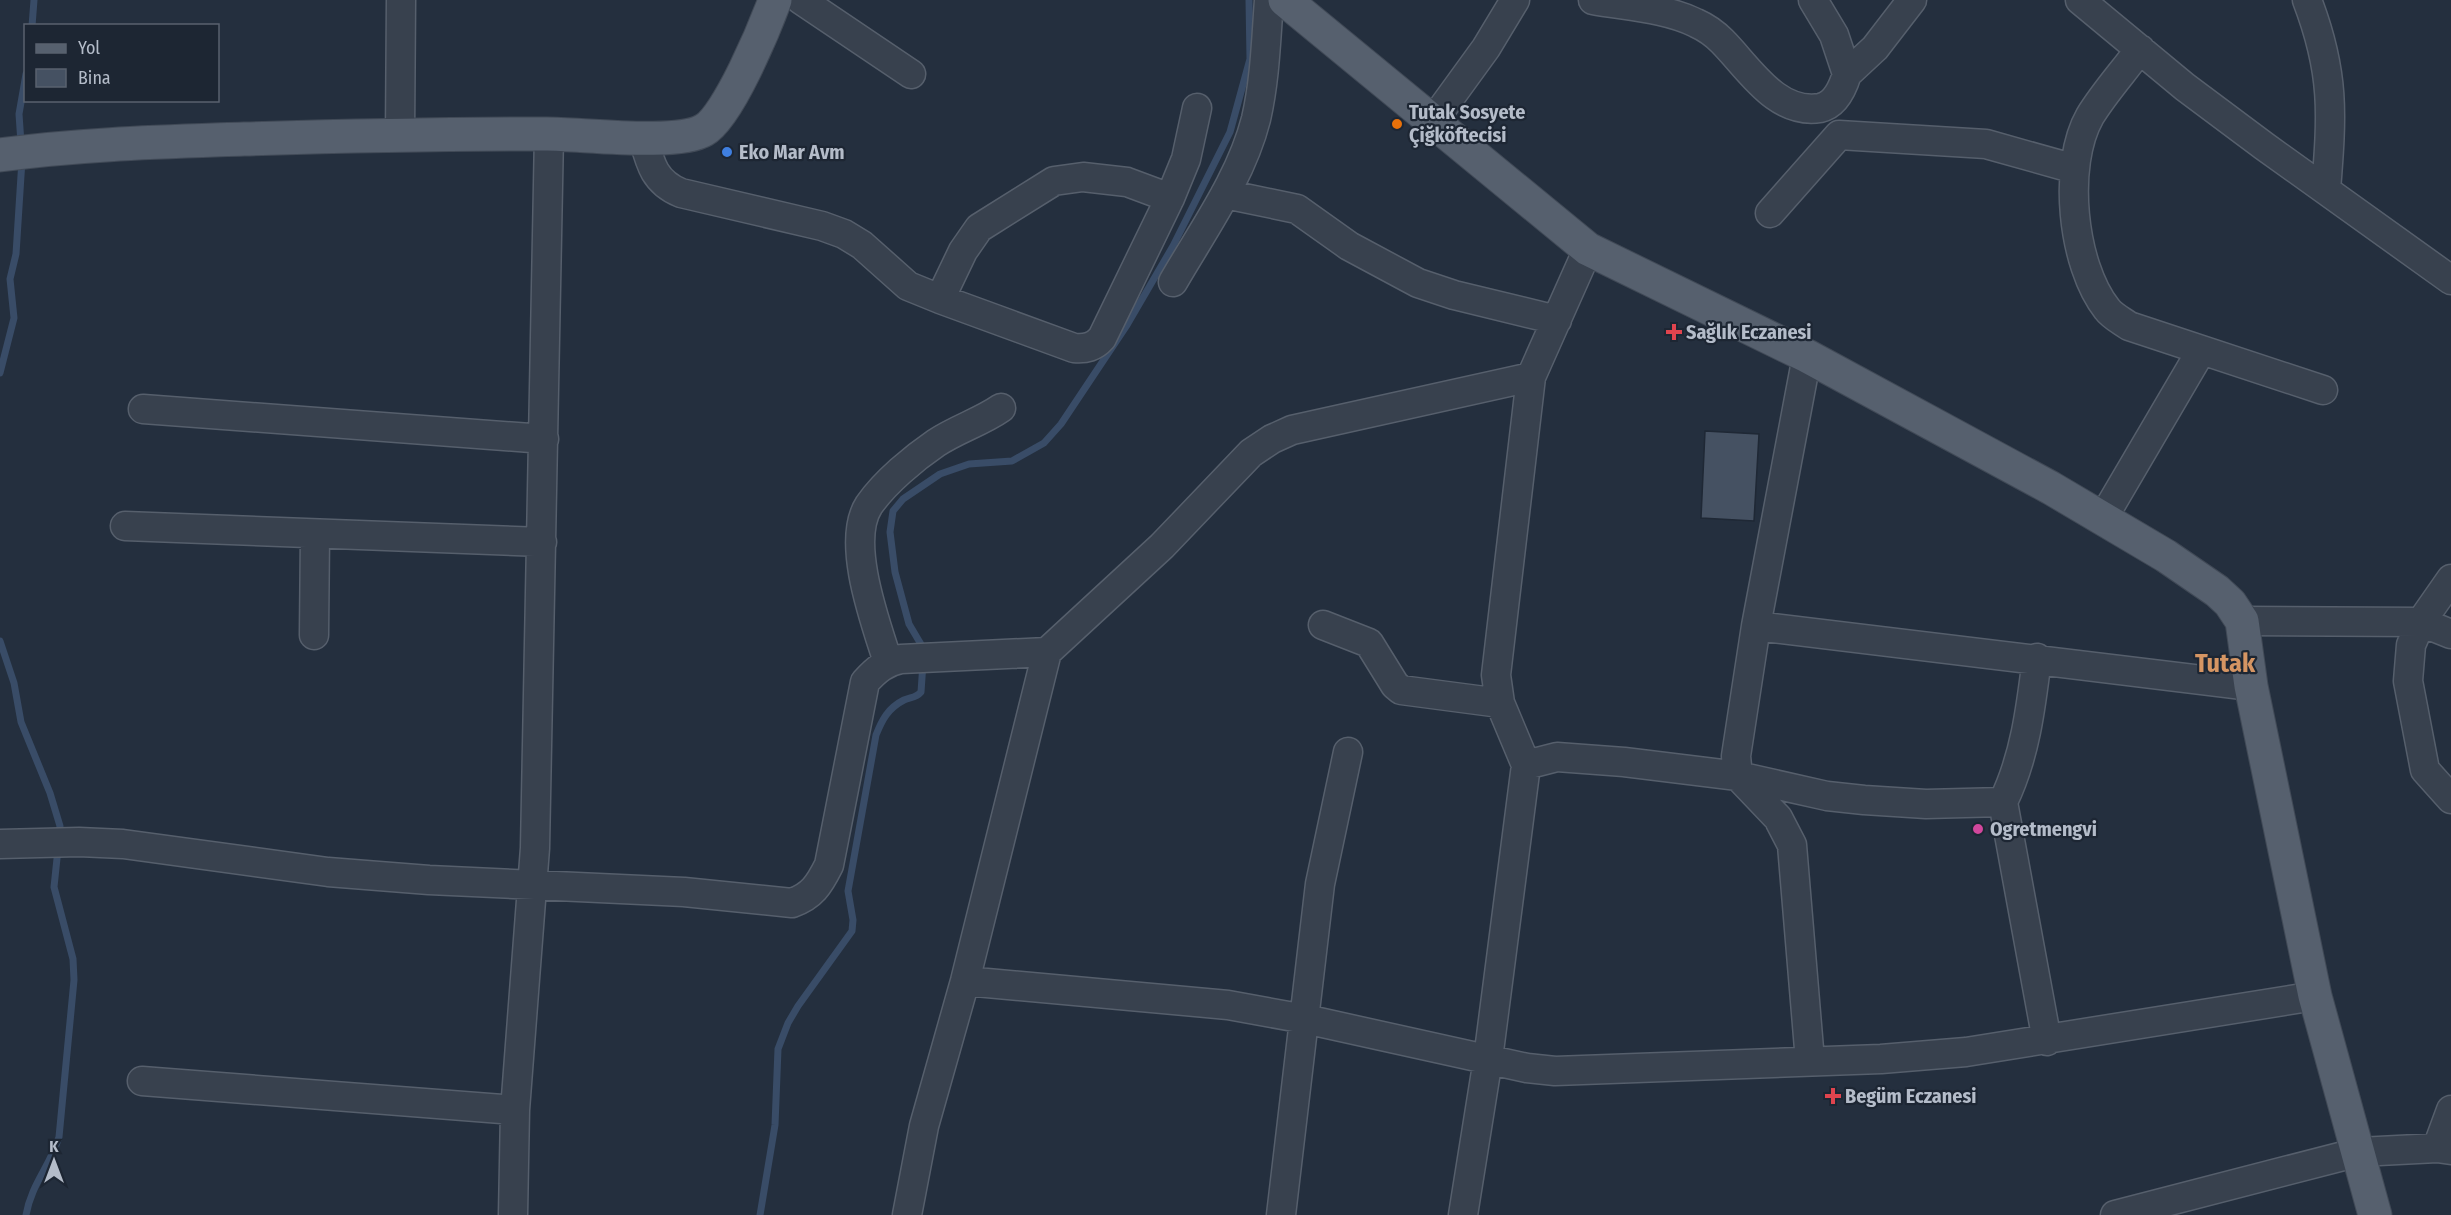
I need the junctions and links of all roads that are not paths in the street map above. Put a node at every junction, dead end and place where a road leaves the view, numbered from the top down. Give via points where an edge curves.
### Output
1 (401, 0) edge
2 (775, 0) edge
3 (801, 0) edge
4 (1269, 0) edge
5 (1285, 0) edge
6 (1515, 0) edge
7 (1593, 0) edge
8 (1813, 0) edge
9 (1912, 0) edge
10 (2080, 0) edge
11 (2307, 0) edge
12 (2140, 50) junction
13 (911, 74) dead end
14 (1847, 74) junction
15 (1825, 107) junction
16 (1197, 108) dead end
17 (1433, 121) junction
18 (549, 134) junction
19 (1839, 135) junction
20 (400, 136) junction
21 (643, 137) junction
22 (4, 155) edge
23 (2075, 169) junction
24 (2326, 190) junction
25 (1225, 194) junction
26 (1170, 198) junction
27 (1770, 213) dead end
28 (1588, 249) junction
29 (2450, 274) edge
30 (1173, 282) dead end
31 (940, 299) junction
32 (1557, 320) junction
33 (2201, 351) junction
34 (1807, 356) junction
35 (1531, 377) junction
36 (2323, 390) dead end
37 (1001, 408) dead end
38 (143, 409) dead end
39 (544, 439) junction
40 (2103, 518) junction
41 (125, 526) dead end
42 (315, 534) junction
43 (542, 543) junction
44 (2451, 579) edge
45 (2242, 621) junction
46 (2421, 622) junction
47 (1323, 625) dead end
48 (1756, 626) junction
49 (2451, 634) edge
50 (314, 636) dead end
51 (1047, 652) junction
52 (2037, 658) junction
53 (895, 661) junction
54 (2251, 686) junction
55 (1500, 703) junction
56 (1348, 752) dead end
57 (1526, 765) junction
58 (1738, 776) junction
59 (1812, 792) junction
60 (2451, 799) edge
61 (2002, 801) junction
62 (0, 844) edge
63 (1792, 845) junction
64 (531, 885) junction
65 (965, 981) junction
66 (2315, 996) junction
67 (1305, 1019) junction
68 (2047, 1041) junction
69 (1488, 1059) junction
70 (1810, 1060) junction
71 (141, 1080) dead end
72 (515, 1110) junction
73 (2451, 1110) edge
74 (2444, 1149) edge
75 (2359, 1152) junction
76 (513, 1215) edge
77 (907, 1215) edge
78 (1281, 1215) edge
79 (1463, 1215) edge
80 (2115, 1215) edge
81 (2375, 1215) edge

1 - 20 street
2 - 21 main road via 726,104 705,130 675,139
3 - 13 street
4 - 25 street via 1256,120
5 - 17 main road
6 - 17 street
7 - 15 street via 1695,22 1720,39 1768,90 1790,105
8 - 14 street via 1834,35
9 - 14 street via 1881,41
10 - 12 street
11 - 24 street via 2327,59 2331,89
12 - 23 street via 2090,116
12 - 24 street
14 - 15 street via 1835,100
15 - 19 street
16 - 26 street via 1186,159
17 - 28 main road
18 - 20 main road
18 - 21 main road
18 - 39 street
19 - 23 street via 1986,144
19 - 27 street
20 - 22 main road via 124,143
21 - 31 street via 652,172 668,188 844,234 908,286
23 - 33 street via 2077,224 2088,276 2108,310 2128,326
24 - 29 street
25 - 30 street
25 - 32 street via 1297,209 1349,246 1418,284
26 - 31 street via 1127,182 1083,177 1054,181 979,228
26 - 31 street via 1102,338 1090,347 1074,348
28 - 32 street
28 - 34 main road
32 - 35 street
33 - 36 street
33 - 40 street
34 - 40 main road
34 - 48 street
35 - 51 street via 1292,430 1272,439 1251,453 1162,546
35 - 55 street via 1496,675
37 - 53 street via 935,443 895,478 864,515 860,536 866,582
38 - 39 street
39 - 43 street
40 - 45 main road via 2217,591
41 - 42 street
42 - 43 street
42 - 50 street
43 - 64 street
44 - 46 street
45 - 46 street
45 - 54 main road
46 - 49 street
46 - 60 street via 2411,645 2408,681 2425,770
47 - 55 street via 1368,643 1401,690
48 - 52 street
48 - 58 street via 1738,733
51 - 53 street
51 - 65 street
52 - 54 street
52 - 61 street via 2026,730 2010,787
53 - 64 street via 865,682 829,866 808,897 792,903 684,892
54 - 66 main road
55 - 57 street
56 - 67 street via 1321,873
57 - 58 street via 1557,757
57 - 69 street
58 - 59 street
58 - 63 street via 1778,818
59 - 61 street via 1926,804
59 - 63 street via 1802,803
61 - 68 street
62 - 64 street via 79,842 155,847 328,872
63 - 70 street
64 - 72 street
65 - 67 street via 1228,1005
65 - 77 street via 924,1126
66 - 68 street
66 - 75 main road
67 - 69 street
67 - 78 street
68 - 70 street via 1966,1052
69 - 70 street via 1555,1071
69 - 79 street
71 - 72 street
72 - 76 street
73 - 74 street
74 - 75 street
75 - 80 street
75 - 81 main road

